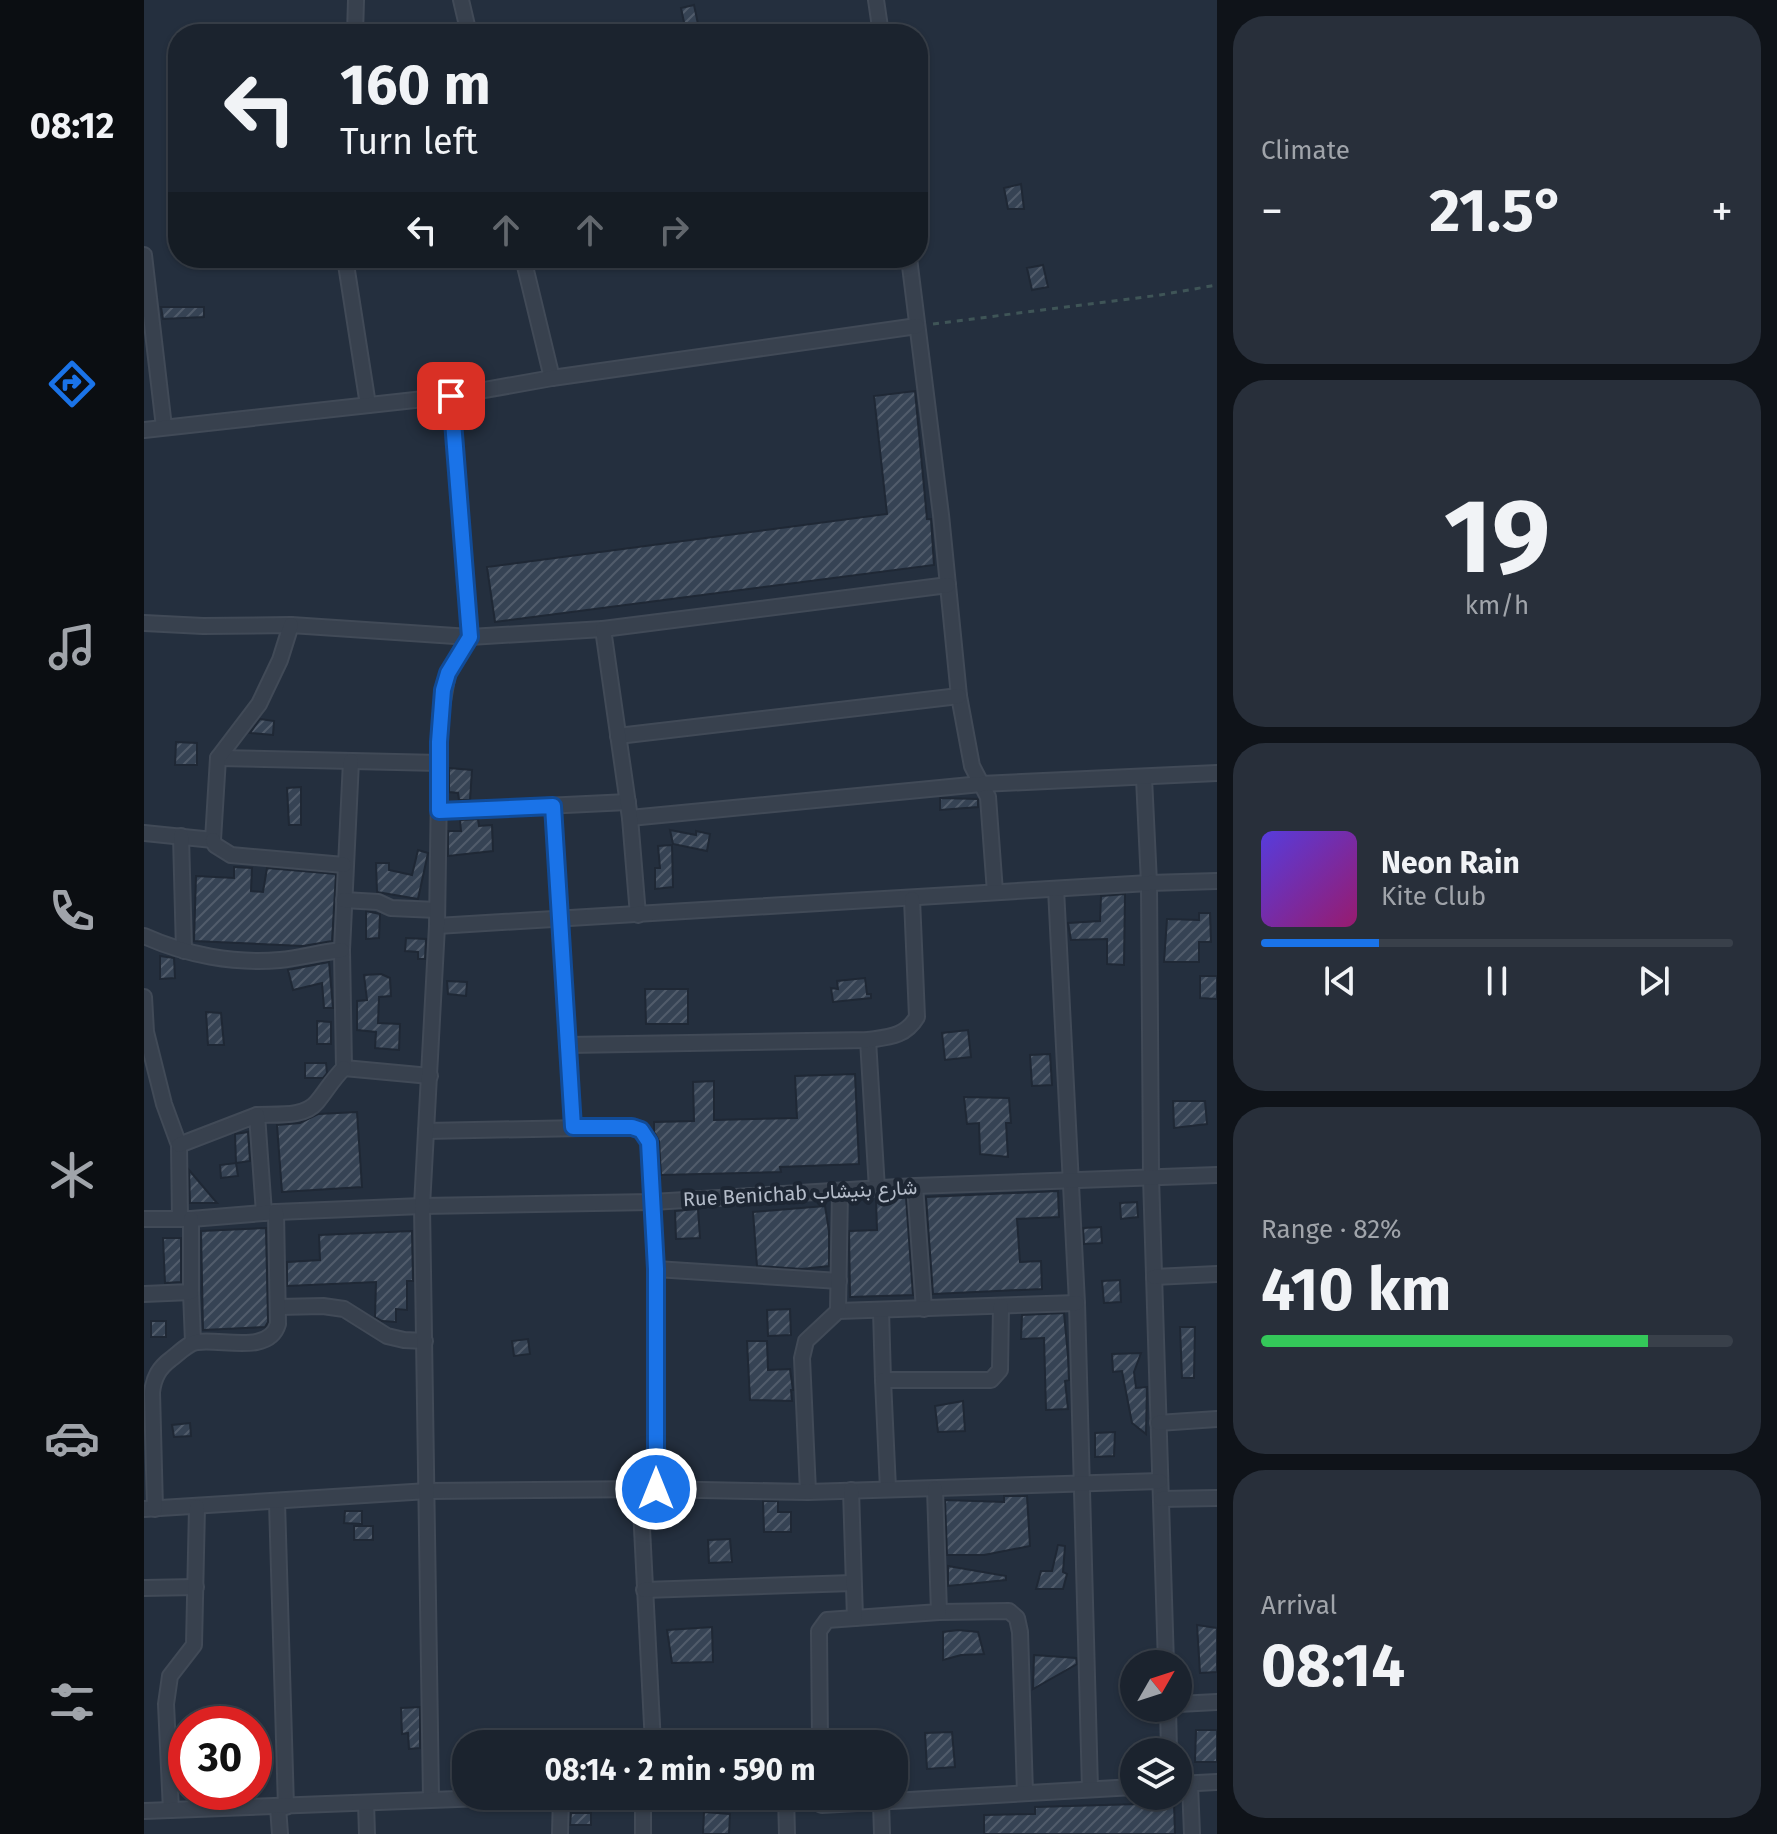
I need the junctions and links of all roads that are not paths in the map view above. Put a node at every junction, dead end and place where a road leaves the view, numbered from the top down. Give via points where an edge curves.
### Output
1 (356, 0) edge
2 (461, 0) edge
3 (876, 0) edge
4 (355, 24) edge
5 (467, 24) edge
6 (880, 24) edge
7 (144, 255) edge
8 (347, 268) edge
9 (525, 268) edge
10 (910, 268) edge
11 (917, 326) junction
12 (552, 378) junction
13 (451, 396) junction
14 (368, 405) junction
15 (164, 427) junction
16 (144, 430) edge
17 (948, 585) junction
18 (144, 623) edge
19 (291, 625) junction
20 (603, 629) junction
21 (470, 637) junction
22 (959, 696) junction
23 (618, 736) junction
24 (218, 758) junction
25 (351, 761) junction
26 (440, 763) junction
27 (1217, 773) edge
28 (1144, 778) junction
29 (981, 784) junction
30 (628, 802) junction
31 (553, 806) junction
32 (439, 811) junction
33 (630, 818) junction
34 (144, 833) edge
35 (181, 836) junction
36 (213, 840) junction
37 (344, 865) junction
38 (1217, 881) edge
39 (1149, 883) junction
40 (1056, 889) junction
41 (995, 892) junction
42 (912, 899) junction
43 (344, 900) junction
44 (437, 910) junction
45 (638, 915) junction
46 (562, 919) junction
47 (437, 926) junction
48 (144, 936) edge
49 (342, 950) junction
50 (184, 951) junction
51 (144, 997) edge
52 (145, 1032) edge
53 (868, 1040) junction
54 (568, 1045) junction
55 (344, 1068) junction
56 (430, 1076) junction
57 (257, 1115) junction
58 (573, 1127) junction
59 (426, 1131) junction
60 (179, 1145) junction
61 (1217, 1175) edge
62 (1151, 1177) junction
63 (1070, 1180) junction
64 (915, 1186) junction
65 (877, 1189) junction
66 (840, 1191) junction
67 (652, 1202) junction
68 (422, 1206) junction
69 (270, 1212) junction
70 (186, 1218) junction
71 (144, 1219) edge
72 (656, 1269) junction
73 (1217, 1274) edge
74 (1154, 1277) junction
75 (839, 1281) junction
76 (191, 1292) junction
77 (144, 1294) edge
78 (1077, 1303) junction
79 (1001, 1306) junction
80 (278, 1307) junction
81 (924, 1309) junction
82 (881, 1310) junction
83 (838, 1311) junction
84 (425, 1341) junction
85 (193, 1342) junction
86 (883, 1380) junction
87 (148, 1392) edge
88 (1217, 1419) edge
89 (1158, 1423) junction
90 (148, 1434) edge
91 (1160, 1481) junction
92 (1081, 1484) junction
93 (640, 1489) junction
94 (656, 1489) junction
95 (888, 1489) junction
96 (935, 1489) junction
97 (851, 1490) junction
98 (428, 1491) junction
99 (808, 1492) junction
100 (1217, 1498) edge
101 (1161, 1499) junction
102 (277, 1502) junction
103 (197, 1507) junction
104 (149, 1509) edge
105 (853, 1583) junction
106 (196, 1587) junction
107 (144, 1588) edge
108 (644, 1590) junction
109 (939, 1612) junction
110 (855, 1618) junction
111 (1166, 1650) edge
112 (1217, 1702) edge
113 (1192, 1703) edge
114 (652, 1730) edge
115 (820, 1730) edge
116 (168, 1746) edge
117 (1217, 1782) edge
118 (1192, 1784) edge
119 (1120, 1788) edge
120 (1090, 1789) junction
121 (1025, 1793) junction
122 (431, 1798) junction
123 (452, 1798) edge
124 (908, 1800) edge
125 (366, 1803) junction
126 (272, 1807) edge
127 (282, 1807) junction
128 (171, 1810) edge
129 (561, 1810) edge
130 (643, 1810) edge
131 (786, 1810) edge
132 (881, 1810) edge
133 (1188, 1810) edge
134 (144, 1811) edge
135 (280, 1834) edge
136 (367, 1834) edge
137 (560, 1834) edge
138 (643, 1834) edge
139 (787, 1834) edge
140 (882, 1834) edge
141 (1192, 1834) edge

1 - 4 street
2 - 5 street
3 - 6 street
7 - 15 street
8 - 14 street
9 - 12 street
10 - 11 street
11 - 12 street
11 - 17 street
12 - 13 street
13 - 14 street
13 - 21 street
14 - 15 street
15 - 16 street
17 - 20 street
17 - 22 street
18 - 19 street
19 - 21 street
19 - 24 street via 259,704
20 - 21 street
20 - 23 street
21 - 26 street via 443,690
22 - 23 street
22 - 29 street via 972,766
23 - 30 street
24 - 25 street
24 - 36 street
25 - 26 street
25 - 37 street
26 - 32 street
27 - 28 street
28 - 29 street
28 - 39 street
29 - 33 street
29 - 41 street via 989,807
30 - 31 street
30 - 33 street
31 - 32 street
31 - 46 street
32 - 44 street
33 - 45 street
34 - 35 street
35 - 36 street
35 - 50 street
36 - 37 street via 231,855
37 - 43 street
38 - 39 street
39 - 40 street
39 - 62 street
40 - 41 street
40 - 63 street
41 - 42 street
42 - 45 street
42 - 53 street via 917,1017 903,1033
43 - 44 street
43 - 49 street
44 - 47 street
45 - 46 street
46 - 47 street
46 - 54 street
47 - 56 street
48 - 50 street
49 - 50 street via 281,960
49 - 55 street
51 - 52 street
52 - 60 street
53 - 54 street
53 - 65 street
54 - 58 street
55 - 56 street
55 - 57 street via 309,1109
56 - 59 street
57 - 60 street
57 - 69 street
58 - 59 street
58 - 67 street via 641,1130 649,1142
59 - 68 street
60 - 70 street
61 - 62 street, Rue Benichab شارع بنيشاب
62 - 63 street, Rue Benichab شارع بنيشاب
62 - 74 street
63 - 64 street, Rue Benichab شارع بنيشاب
63 - 78 street
64 - 65 street, Rue Benichab شارع بنيشاب
64 - 81 street
65 - 66 street, Rue Benichab شارع بنيشاب
66 - 67 street, Rue Benichab شارع بنيشاب
66 - 75 street
67 - 68 street, Rue Benichab شارع بنيشاب
67 - 72 street
68 - 69 street, Rue Benichab شارع بنيشاب
68 - 84 street
69 - 70 street, Rue Benichab شارع بنيشاب
69 - 80 street
70 - 71 street, Rue Benichab شارع بنيشاب
70 - 76 street
72 - 75 street
72 - 94 street
73 - 74 street
74 - 89 street
75 - 83 street
76 - 77 street
76 - 85 street
78 - 79 street
78 - 92 street
79 - 81 street
79 - 86 street via 1000,1370 994,1378
80 - 84 street via 344,1309 387,1336
80 - 85 street via 276,1329 261,1342
81 - 82 street
82 - 83 street
82 - 86 street
83 - 99 street via 806,1341 802,1358
84 - 98 street
85 - 87 street via 160,1369
86 - 95 street
87 - 90 street
88 - 89 street
89 - 91 street
90 - 104 street
91 - 92 street
91 - 101 street
92 - 96 street
92 - 120 street
93 - 94 street
93 - 98 street
93 - 108 street
94 - 99 street
95 - 96 street
95 - 97 street
96 - 109 street
97 - 99 street
97 - 105 street
98 - 102 street
98 - 122 street
100 - 101 street
101 - 111 street
102 - 103 street
102 - 127 street
103 - 104 street
103 - 106 street
105 - 108 street
105 - 110 street
106 - 107 street
106 - 116 street via 194,1645 168,1686
108 - 114 street
109 - 110 street
109 - 121 street via 1009,1611 1017,1618
110 - 115 street via 827,1620 819,1631
112 - 113 street
117 - 118 street
119 - 120 street
120 - 121 street
121 - 124 street
122 - 123 street
122 - 125 street
125 - 127 street
125 - 136 street
126 - 127 street
127 - 135 street
128 - 134 street
129 - 137 street
130 - 138 street
131 - 139 street
132 - 140 street
133 - 141 street

